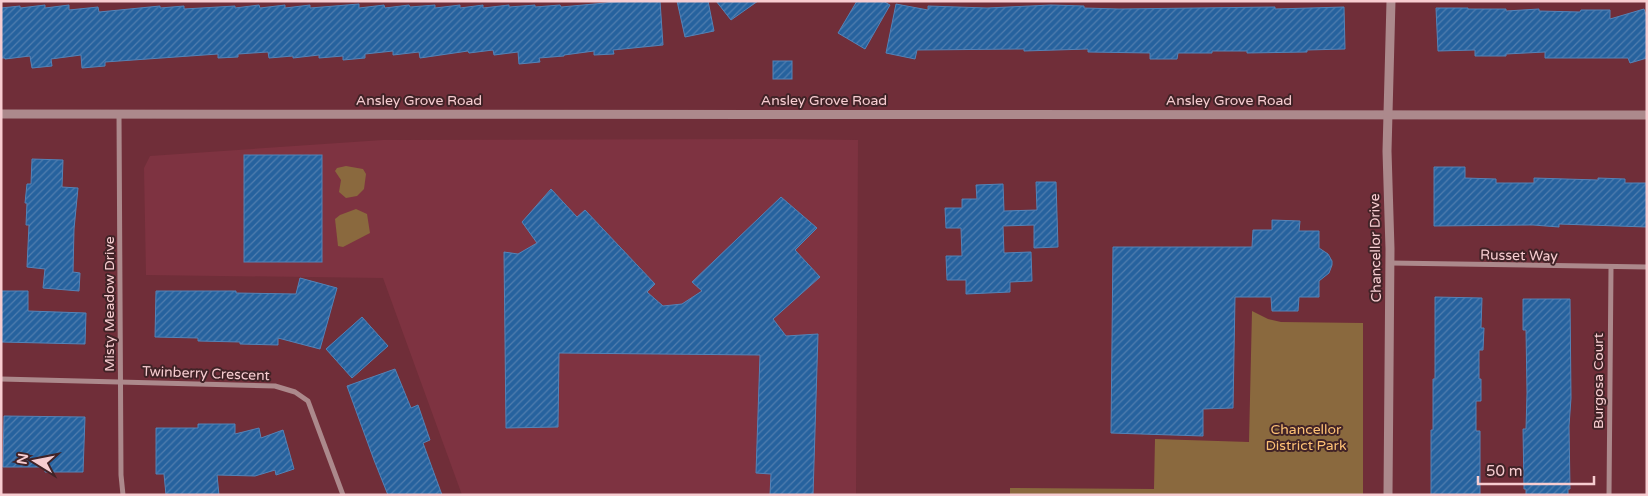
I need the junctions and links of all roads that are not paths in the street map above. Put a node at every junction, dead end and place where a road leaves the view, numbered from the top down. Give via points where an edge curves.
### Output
1 (1391, 1) edge
2 (1, 114) edge
3 (119, 114) junction
4 (1388, 114) junction
5 (1647, 115) edge
6 (1390, 263) junction
7 (1647, 267) edge
8 (1611, 268) junction
9 (1, 379) edge
10 (120, 381) junction
11 (123, 495) edge
12 (343, 495) edge
13 (1388, 495) edge
14 (1609, 495) edge

1 - 4 street, Chancellor Drive
2 - 3 street, Ansley Grove Road
3 - 4 street, Ansley Grove Road
3 - 10 street, Misty Meadow Drive
4 - 5 street, Ansley Grove Road
4 - 6 street, Chancellor Drive
6 - 8 street, Russet Way
6 - 13 street, Chancellor Drive
7 - 8 street, Russet Way
8 - 14 street, Burgosa Court
9 - 10 street, Twinberry Crescent
10 - 11 street, Misty Meadow Drive
10 - 12 street, Twinberry Crescent via 275,386 295,392 308,402

